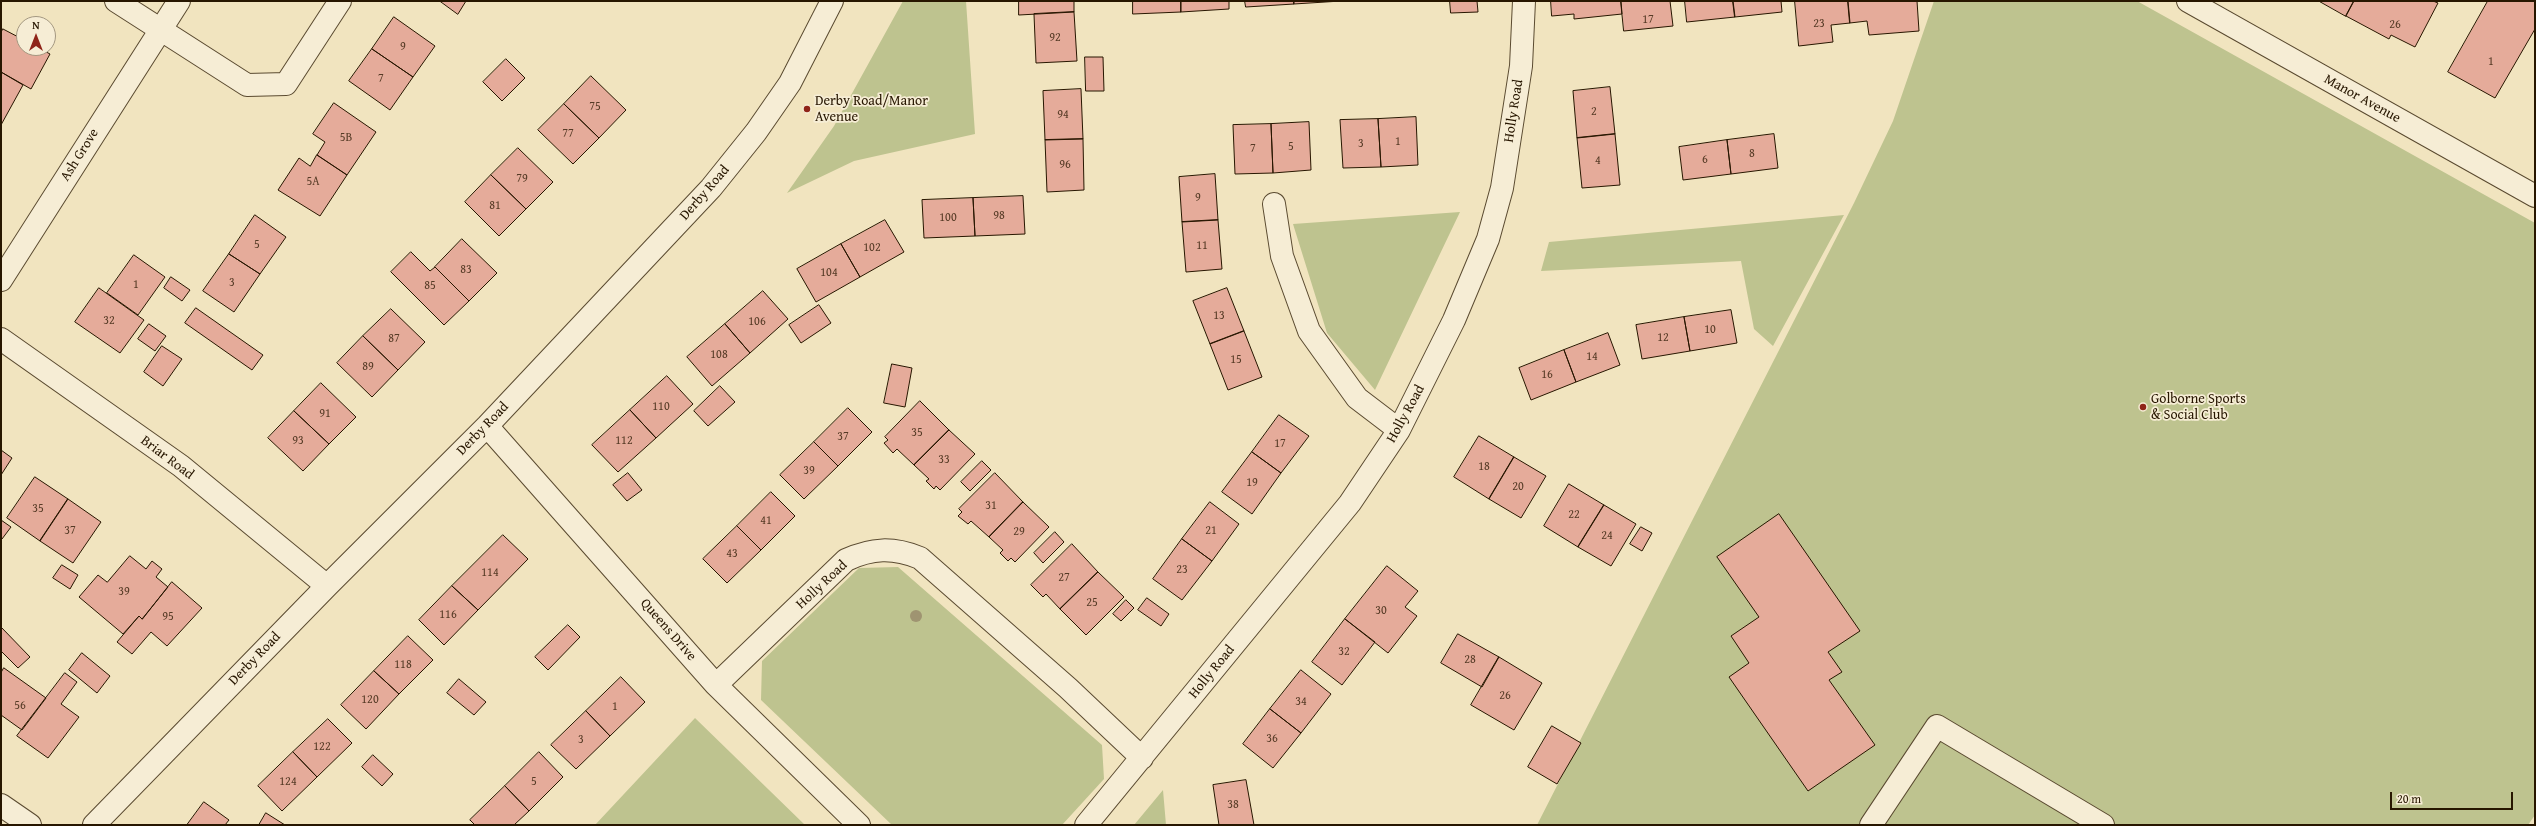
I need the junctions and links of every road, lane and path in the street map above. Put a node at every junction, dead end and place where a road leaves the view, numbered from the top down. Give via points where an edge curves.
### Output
1 (116, 1) edge
2 (179, 1) edge
3 (340, 1) edge
4 (832, 1) edge
5 (1524, 1) edge
6 (2188, 1) edge
7 (160, 30) junction
8 (2533, 189) edge
9 (1274, 204) dead end
10 (1, 280) edge
11 (1, 339) edge
12 (488, 426) junction
13 (1399, 430) junction
14 (327, 586) junction
15 (716, 685) junction
16 (1142, 758) junction
17 (1, 805) edge
18 (30, 825) edge
19 (94, 825) edge
20 (859, 825) edge
21 (1086, 825) edge
22 (1871, 825) edge
23 (2103, 825) edge

1 - 7 street
2 - 7 street, Ash Grove
3 - 7 street via 286,84 247,85
4 - 12 street, Derby Road via 790,83 756,132 711,188
5 - 13 street, Holly Road via 1518,81 1502,188 1488,239 1451,327
6 - 8 street, Manor Avenue
7 - 10 street, Ash Grove
9 - 13 street via 1282,256 1309,331 1357,398
11 - 14 street, Briar Road via 181,466
12 - 14 street, Derby Road
12 - 15 street, Queens Drive
13 - 16 street, Holly Road via 1350,503
14 - 19 street, Derby Road
15 - 16 street, Holly Road via 846,560 866,551 905,552 920,558 1068,688
15 - 20 street, Queens Drive
16 - 21 street, Holly Road
17 - 18 street
22 - 23 street via 1937,726

